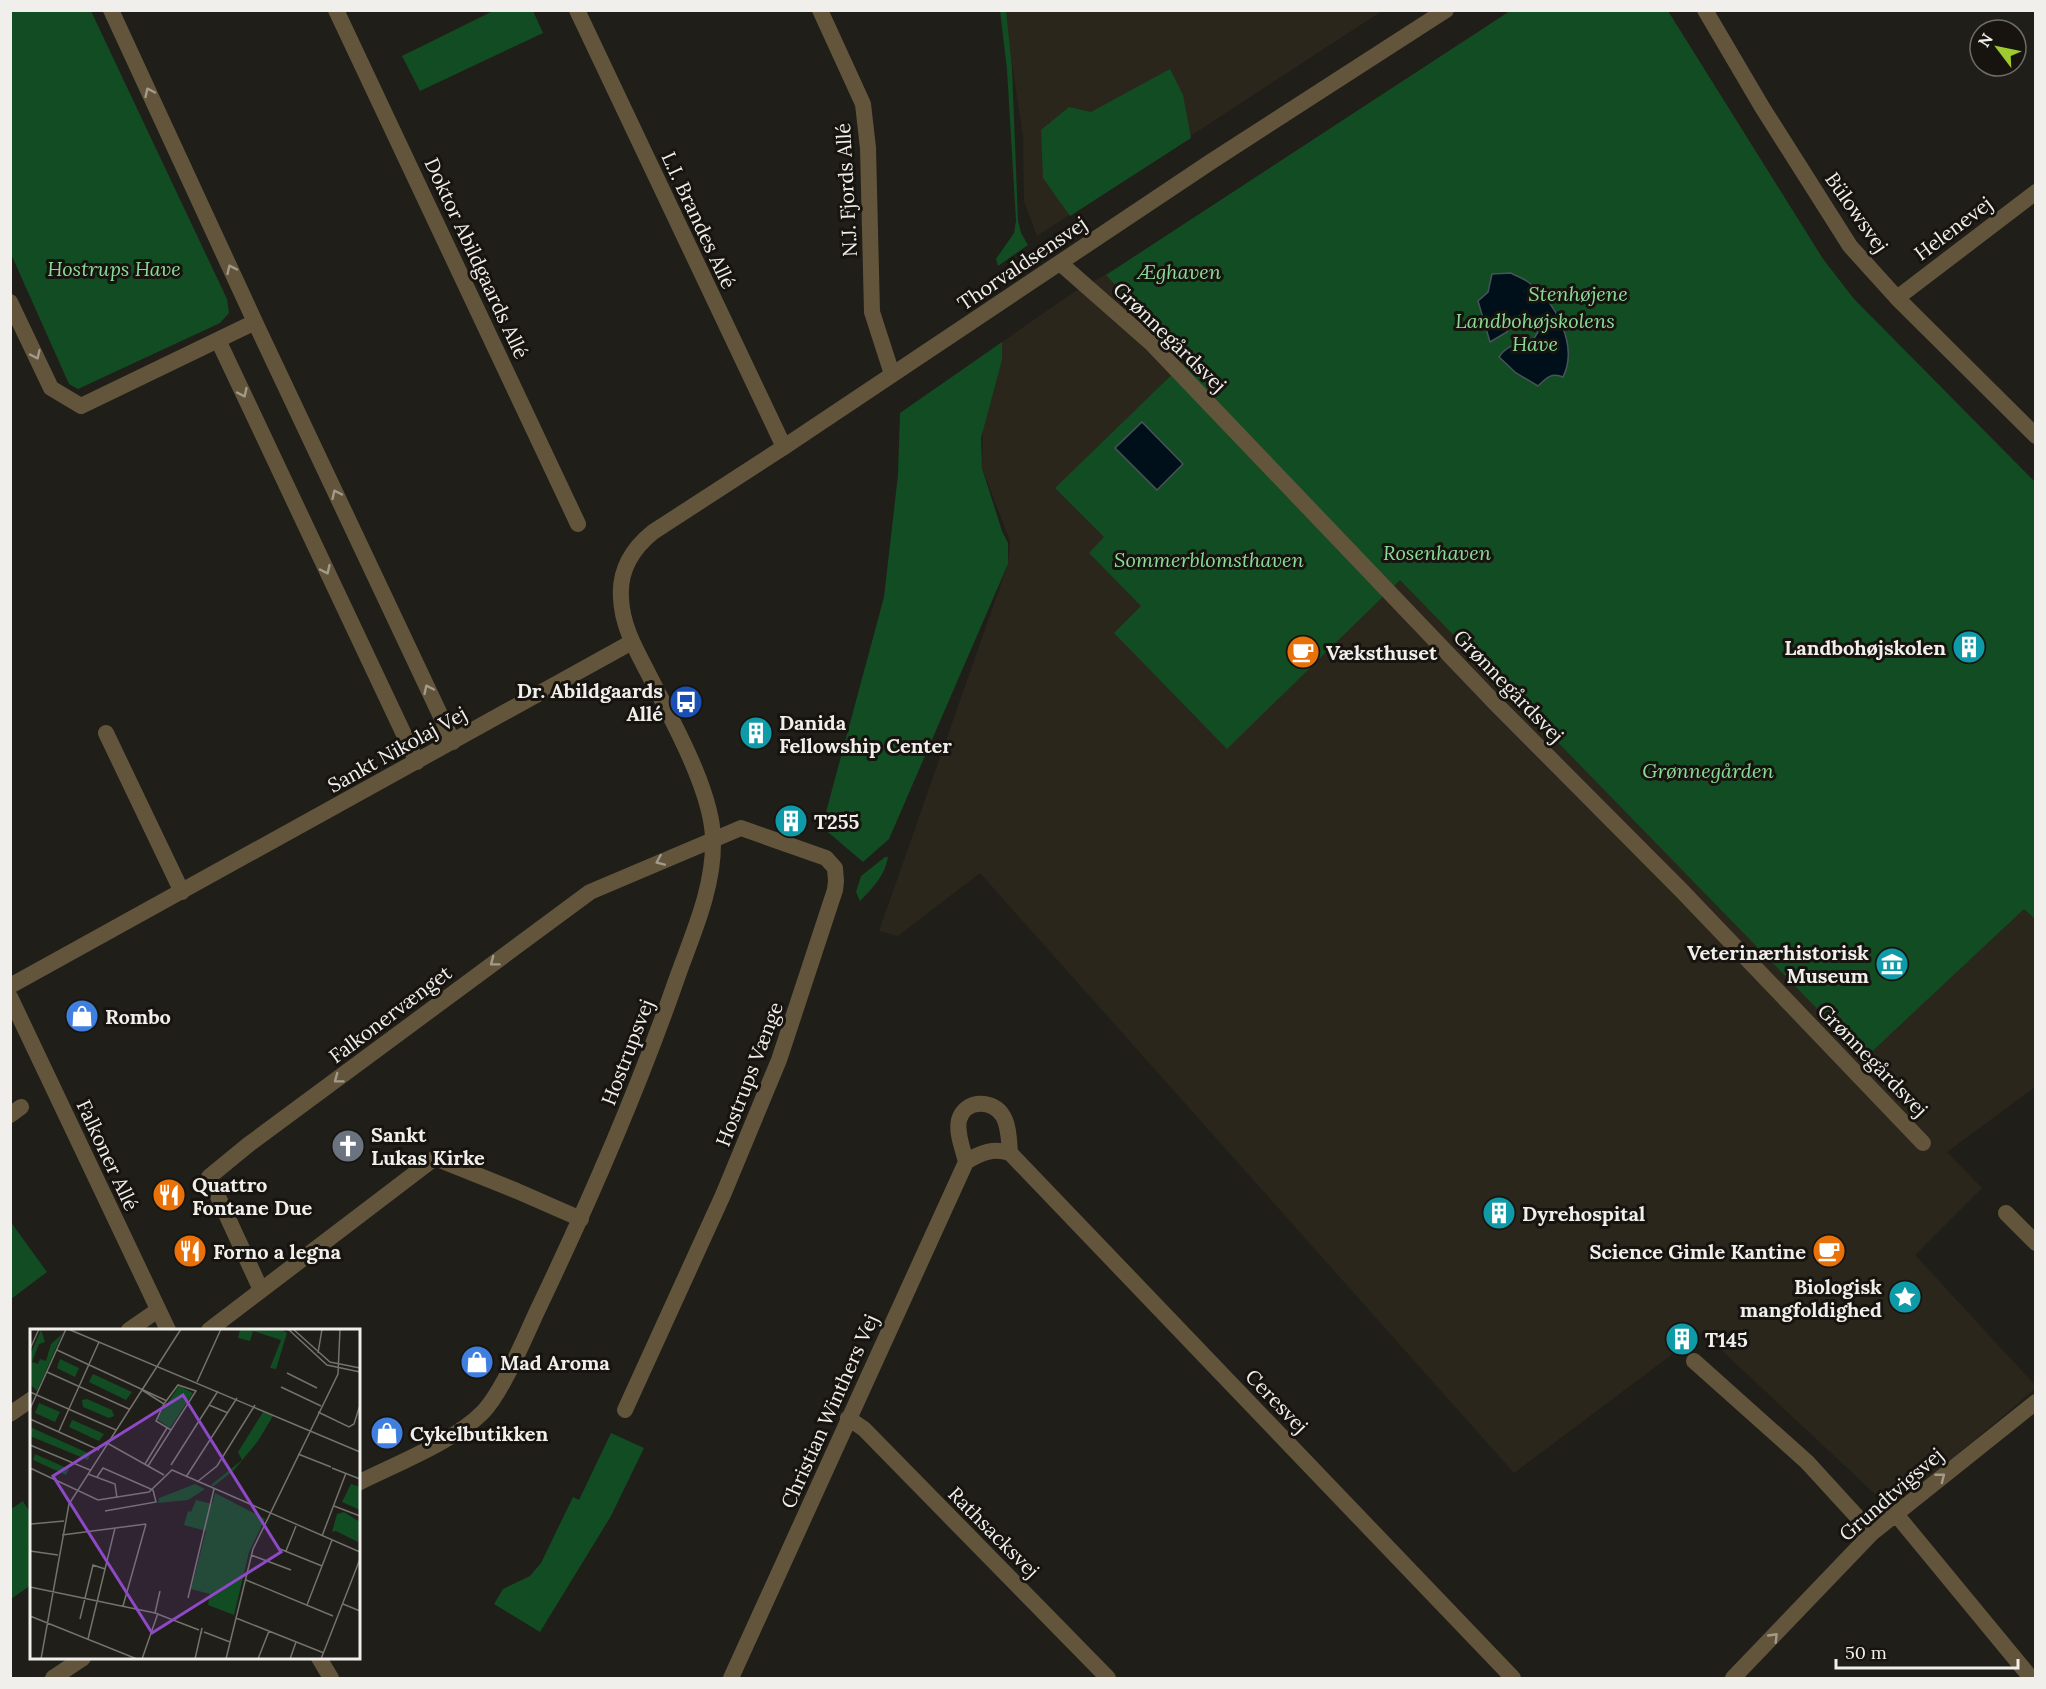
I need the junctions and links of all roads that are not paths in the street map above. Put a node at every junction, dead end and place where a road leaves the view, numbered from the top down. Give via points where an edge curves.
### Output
1 (111, 10) edge
2 (336, 10) edge
3 (577, 10) edge
4 (819, 10) edge
5 (1446, 10) edge
6 (1705, 10) edge
7 (2036, 192) edge
8 (1060, 263) junction
9 (1897, 298) junction
10 (10, 302) edge
11 (255, 322) junction
12 (218, 340) junction
13 (892, 374) junction
14 (2036, 436) edge
15 (784, 447) junction
16 (578, 524) dead end
17 (629, 558) joint
18 (632, 642) junction
19 (106, 734) dead end
20 (453, 742) junction
21 (417, 762) junction
22 (714, 838) junction
23 (182, 892) junction
24 (10, 986) edge
25 (10, 997) edge
26 (1923, 1143) dead end
27 (1011, 1153) junction
28 (966, 1162) junction
29 (2006, 1213) dead end
30 (581, 1219) junction
31 (2036, 1243) edge
32 (261, 1290) junction
33 (158, 1310) junction
34 (130, 1329) edge
35 (168, 1329) edge
36 (209, 1329) edge
37 (1695, 1361) dead end
38 (30, 1400) edge
39 (2036, 1402) edge
40 (625, 1410) dead end
41 (10, 1414) edge
42 (848, 1418) junction
43 (360, 1482) edge
44 (1895, 1513) junction
45 (1872, 1533) junction
46 (82, 1659) edge
47 (320, 1659) edge
48 (53, 1678) edge
49 (331, 1678) edge
50 (731, 1678) edge
51 (1108, 1678) edge
52 (1514, 1678) edge
53 (1733, 1678) edge
54 (2031, 1678) edge

11 -> 1 street
2 - 16 street, Doktor Abildgaards Allé
3 - 15 street, L.I. Brandes Allé
4 - 13 street, N.J. Fjords Allé via 862,104 868,147 872,312
5 - 8 street, Thorvaldsensvej
6 - 9 street, Bülowsvej via 1850,246
7 - 9 street, Helenevej
8 - 13 street, Thorvaldsensvej
8 - 26 street, Grønnegårdsvej via 1150,343
9 - 14 street, Bülowsvej
10 -> 12 street via 51,388 81,406
11 - 12 street
20 -> 11 street
12 -> 21 street
13 - 15 street, Thorvaldsensvej
15 - 17 street, Thorvaldsensvej via 653,532
17 - 18 street, Hostrupsvej via 621,580 621,599
18 - 20 street, Sankt Nikolaj Vej
18 - 22 street, Hostrupsvej via 705,797
19 - 23 street
20 - 21 street, Sankt Nikolaj Vej
21 - 23 street, Sankt Nikolaj Vej
22 - 30 street, Hostrupsvej via 709,888 653,1045
22 -> 32 street, Falkonervænget via 590,892 209,1177
22 - 40 street, Hostrups Vænge via 741,828 819,854 835,868 836,881 779,1060 723,1195
23 - 24 street, Sankt Nikolaj Vej
25 - 33 street, Falkoner Allé
27 - 28 street via 998,1149
27 - 28 street via 1006,1123 997,1109 974,1104 962,1113 959,1121
27 - 52 street, Ceresvej
28 - 42 street, Christian Winthers Vej
29 - 31 street
30 - 32 street via 435,1158
30 - 43 street, Hostrupsvej via 505,1377 485,1410 464,1429
32 - 36 street
33 - 34 street
33 - 35 street, Falkoner Allé
37 - 45 street via 1807,1462
38 - 41 street
44 -> 39 street, Grundtvigsvej
42 - 50 street, Christian Winthers Vej
42 - 51 street, Rathsacksvej
44 - 45 street, Grundtvigsvej
44 - 54 street
53 -> 45 street, Grundtvigsvej
46 - 48 street
47 - 49 street

